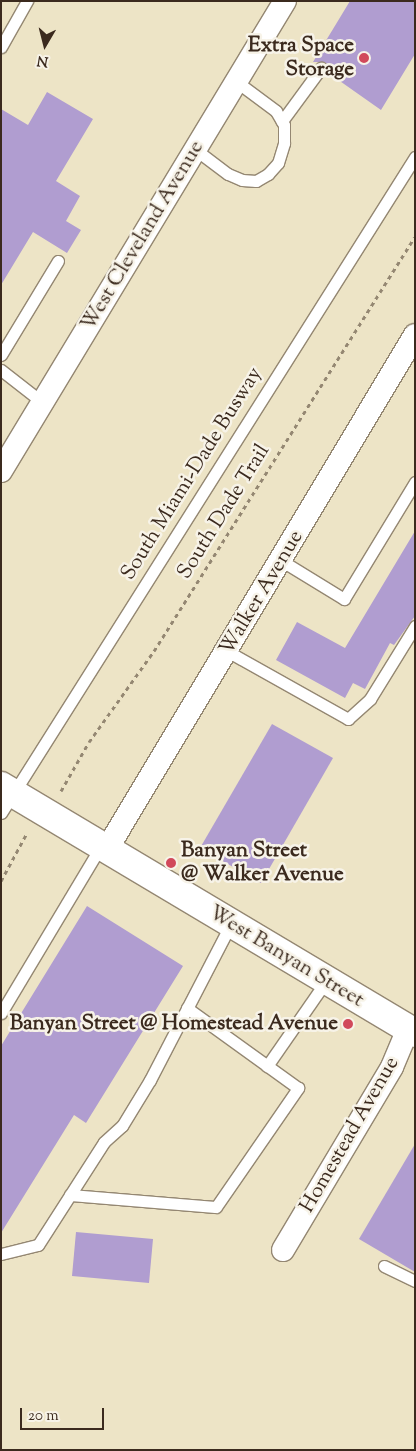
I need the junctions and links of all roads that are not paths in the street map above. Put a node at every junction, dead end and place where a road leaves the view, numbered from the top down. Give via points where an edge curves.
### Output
1 (27, 1) edge
2 (285, 1) edge
3 (1, 47) edge
4 (321, 68) dead end
5 (237, 82) junction
6 (282, 121) junction
7 (196, 150) junction
8 (415, 156) edge
9 (58, 261) dead end
10 (415, 336) edge
11 (1, 355) edge
12 (1, 370) edge
13 (42, 402) junction
14 (1, 471) edge
15 (415, 482) edge
16 (282, 561) junction
17 (415, 626) edge
18 (227, 651) junction
19 (5, 797) edge
20 (104, 848) junction
21 (231, 924) junction
22 (326, 980) junction
23 (188, 1008) junction
24 (1, 1012) edge
25 (413, 1027) edge
26 (267, 1066) junction
27 (70, 1195) junction
28 (282, 1250) dead end
29 (1, 1254) edge
30 (384, 1266) dead end
31 (415, 1281) edge

1 - 3 lane
2 - 5 street, West Cleveland Avenue
4 - 6 lane
5 - 6 lane via 276,112
5 - 7 street, West Cleveland Avenue
6 - 7 lane via 282,154 268,174 256,181 228,174
7 - 13 street, West Cleveland Avenue
8 - 19 lane, South Miami-Dade Busway
9 - 11 lane
10 - 16 street, Walker Avenue
12 - 13 lane
13 - 14 street, West Cleveland Avenue
15 - 16 lane via 344,599
16 - 18 street, Walker Avenue
17 - 18 lane via 370,699 348,719
18 - 20 street, Walker Avenue
19 - 20 street, West Banyan Street
20 - 21 street, West Banyan Street
20 - 24 lane
21 - 22 street, West Banyan Street
21 - 23 lane
22 - 25 street, West Banyan Street
22 - 26 lane
23 - 26 lane
23 - 27 lane via 122,1126 104,1142
25 - 28 street, Homestead Avenue
26 - 27 lane via 298,1088 216,1207
27 - 29 lane via 38,1245
30 - 31 lane

